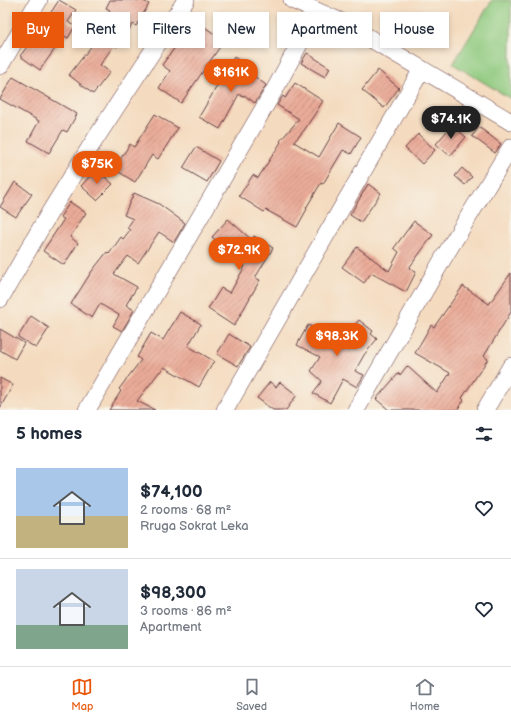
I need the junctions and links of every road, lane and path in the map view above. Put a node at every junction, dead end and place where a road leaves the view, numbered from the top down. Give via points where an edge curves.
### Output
1 (39, 0) edge
2 (186, 0) edge
3 (292, 0) edge
4 (317, 11) junction
5 (0, 66) edge
6 (422, 69) junction
7 (511, 122) edge
8 (511, 147) edge
9 (0, 299) edge
10 (511, 366) edge
11 (87, 410) edge
12 (226, 410) edge
13 (356, 410) edge
14 (485, 410) edge

1 - 5 street
2 - 9 street via 92,144
3 - 4 street
4 - 6 street via 344,23
4 - 11 street via 275,89
6 - 7 street
6 - 12 street
8 - 13 street
10 - 14 street

